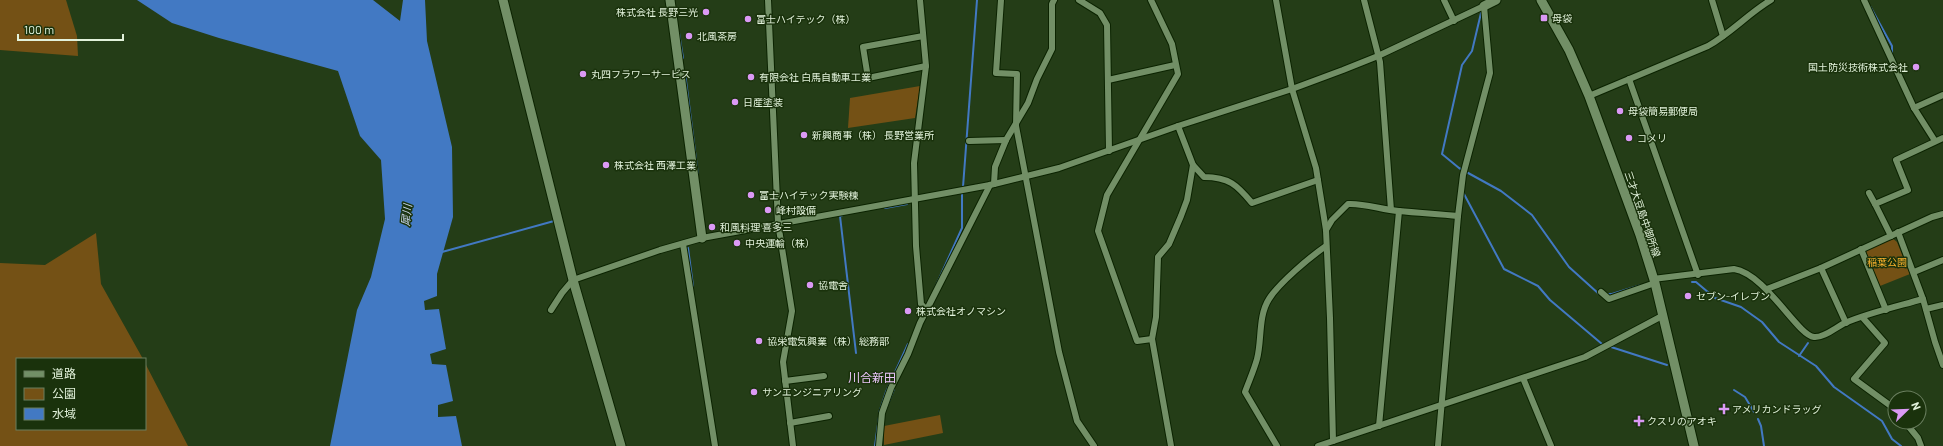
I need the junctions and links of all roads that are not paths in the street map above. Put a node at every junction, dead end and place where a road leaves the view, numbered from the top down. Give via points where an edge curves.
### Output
1 (504, 0) edge
2 (670, 0) edge
3 (768, 0) edge
4 (920, 0) edge
5 (1001, 0) edge
6 (1054, 0) edge
7 (1079, 0) edge
8 (1152, 0) edge
9 (1276, 0) edge
10 (1364, 0) edge
11 (1444, 0) edge
12 (1496, 0) edge
13 (1541, 0) edge
14 (1712, 0) edge
15 (1771, 0) edge
16 (1864, 0) edge
17 (1484, 6) junction
18 (1454, 21) junction
19 (923, 36) junction
20 (1723, 36) junction
21 (1378, 56) junction
22 (1176, 65) junction
23 (926, 66) junction
24 (1629, 79) junction
25 (1108, 80) junction
26 (1292, 89) junction
27 (1943, 95) edge
28 (1589, 96) junction
29 (1914, 108) junction
30 (1016, 126) junction
31 (1178, 126) junction
32 (1943, 138) edge
33 (1006, 140) junction
34 (1140, 140) junction
35 (969, 141) dead end
36 (1935, 142) junction
37 (1109, 151) junction
38 (1194, 165) junction
39 (1025, 177) junction
40 (1318, 180) junction
41 (992, 184) junction
42 (1869, 193) dead end
43 (915, 199) junction
44 (1875, 204) junction
45 (1391, 210) junction
46 (1399, 211) junction
47 (1943, 214) edge
48 (1458, 216) junction
49 (778, 223) junction
50 (1326, 230) junction
51 (1898, 232) junction
52 (1891, 236) junction
53 (702, 238) junction
54 (683, 244) junction
55 (1326, 246) junction
56 (1861, 249) junction
57 (1943, 260) edge
58 (1821, 268) junction
59 (1914, 272) junction
60 (1698, 275) junction
61 (573, 280) junction
62 (1654, 281) junction
63 (1767, 289) junction
64 (1603, 294) dead end
65 (1924, 299) junction
66 (1943, 305) edge
67 (1926, 309) junction
68 (551, 310) dead end
69 (927, 310) junction
70 (1886, 310) junction
71 (1662, 316) junction
72 (1863, 318) junction
73 (1846, 323) junction
74 (1152, 339) junction
75 (1943, 364) edge
76 (824, 376) dead end
77 (1523, 378) junction
78 (785, 381) junction
79 (1887, 403) edge
80 (1441, 405) junction
81 (826, 417) dead end
82 (790, 423) junction
83 (1379, 426) junction
84 (1912, 430) edge
85 (1336, 442) edge
86 (621, 446) edge
87 (715, 446) edge
88 (793, 446) edge
89 (879, 446) edge
90 (1094, 446) edge
91 (1171, 446) edge
92 (1277, 446) edge
93 (1318, 446) edge
94 (1438, 446) edge
95 (1551, 446) edge
96 (1694, 446) edge
97 (1921, 446) edge

1 - 61 street
2 - 53 street
3 - 49 street
4 - 19 street
5 - 30 street via 996,73 1017,74
6 - 30 street via 1052,49
7 - 25 street via 1100,13 1107,25
8 - 22 street via 1172,44
9 - 26 street
10 - 21 street
11 - 18 street
12 - 17 street
13 - 28 street, 三才大豆島中御所線 via 1569,50
14 - 20 street
15 - 20 street
16 - 29 street
17 - 18 street
17 - 48 street via 1490,73 1463,172
18 - 21 street
19 - 23 street
19 - 23 street via 863,47 868,78
20 - 24 street via 1708,46
21 - 26 street
21 - 45 street via 1384,94
22 - 25 street
22 - 34 street via 1178,74
23 - 43 street via 914,163
24 - 28 street
24 - 60 street
25 - 37 street
26 - 31 street
26 - 40 street via 1307,133
27 - 29 street
28 - 62 street, 三才大豆島中御所線 via 1640,235
29 - 36 street
30 - 33 street
30 - 39 street
31 - 34 street
31 - 38 street
32 - 36 street
33 - 35 street
33 - 41 street via 995,167
34 - 37 street
34 - 74 street via 1107,195 1098,231 1137,341
36 - 44 street via 1896,160 1908,190
37 - 39 street
38 - 40 street via 1204,178 1219,177 1227,180 1240,189 1252,203
38 - 74 street via 1181,216 1169,244 1158,257 1156,317
39 - 41 street
39 - 90 street via 1058,352 1077,421
40 - 50 street
41 - 43 street
41 - 69 street
42 - 44 street
43 - 49 street
43 - 69 street via 920,288 922,304
44 - 52 street
45 - 46 street
45 - 50 street via 1360,203 1348,204
46 - 48 street
46 - 83 street
47 - 51 street
48 - 80 street
49 - 53 street
49 - 78 street via 792,312 783,362
50 - 55 street
51 - 52 street
51 - 59 street
52 - 56 street
53 - 54 street
54 - 61 street
54 - 87 street
55 - 85 street
55 - 92 street via 1288,278 1269,299 1264,313 1257,360 1245,392
56 - 58 street
56 - 70 street
57 - 59 street
58 - 63 street
58 - 73 street
59 - 65 street
60 - 62 street
60 - 63 street via 1741,270
61 - 68 street
61 - 86 street
62 - 64 street via 1617,297 1609,298
62 - 71 street, 三才大豆島中御所線
63 - 73 street via 1812,337
65 - 67 street
65 - 70 street
66 - 67 street
67 - 75 street
69 - 89 street via 882,413
70 - 72 street
71 - 77 street via 1585,357
71 - 96 street, 三才大豆島中御所線
72 - 73 street
72 - 79 street via 1885,343 1854,378
74 - 91 street
76 - 78 street
77 - 80 street
77 - 95 street
78 - 82 street
80 - 83 street
80 - 94 street
81 - 82 street
82 - 88 street
83 - 85 street
84 - 97 street
85 - 93 street

